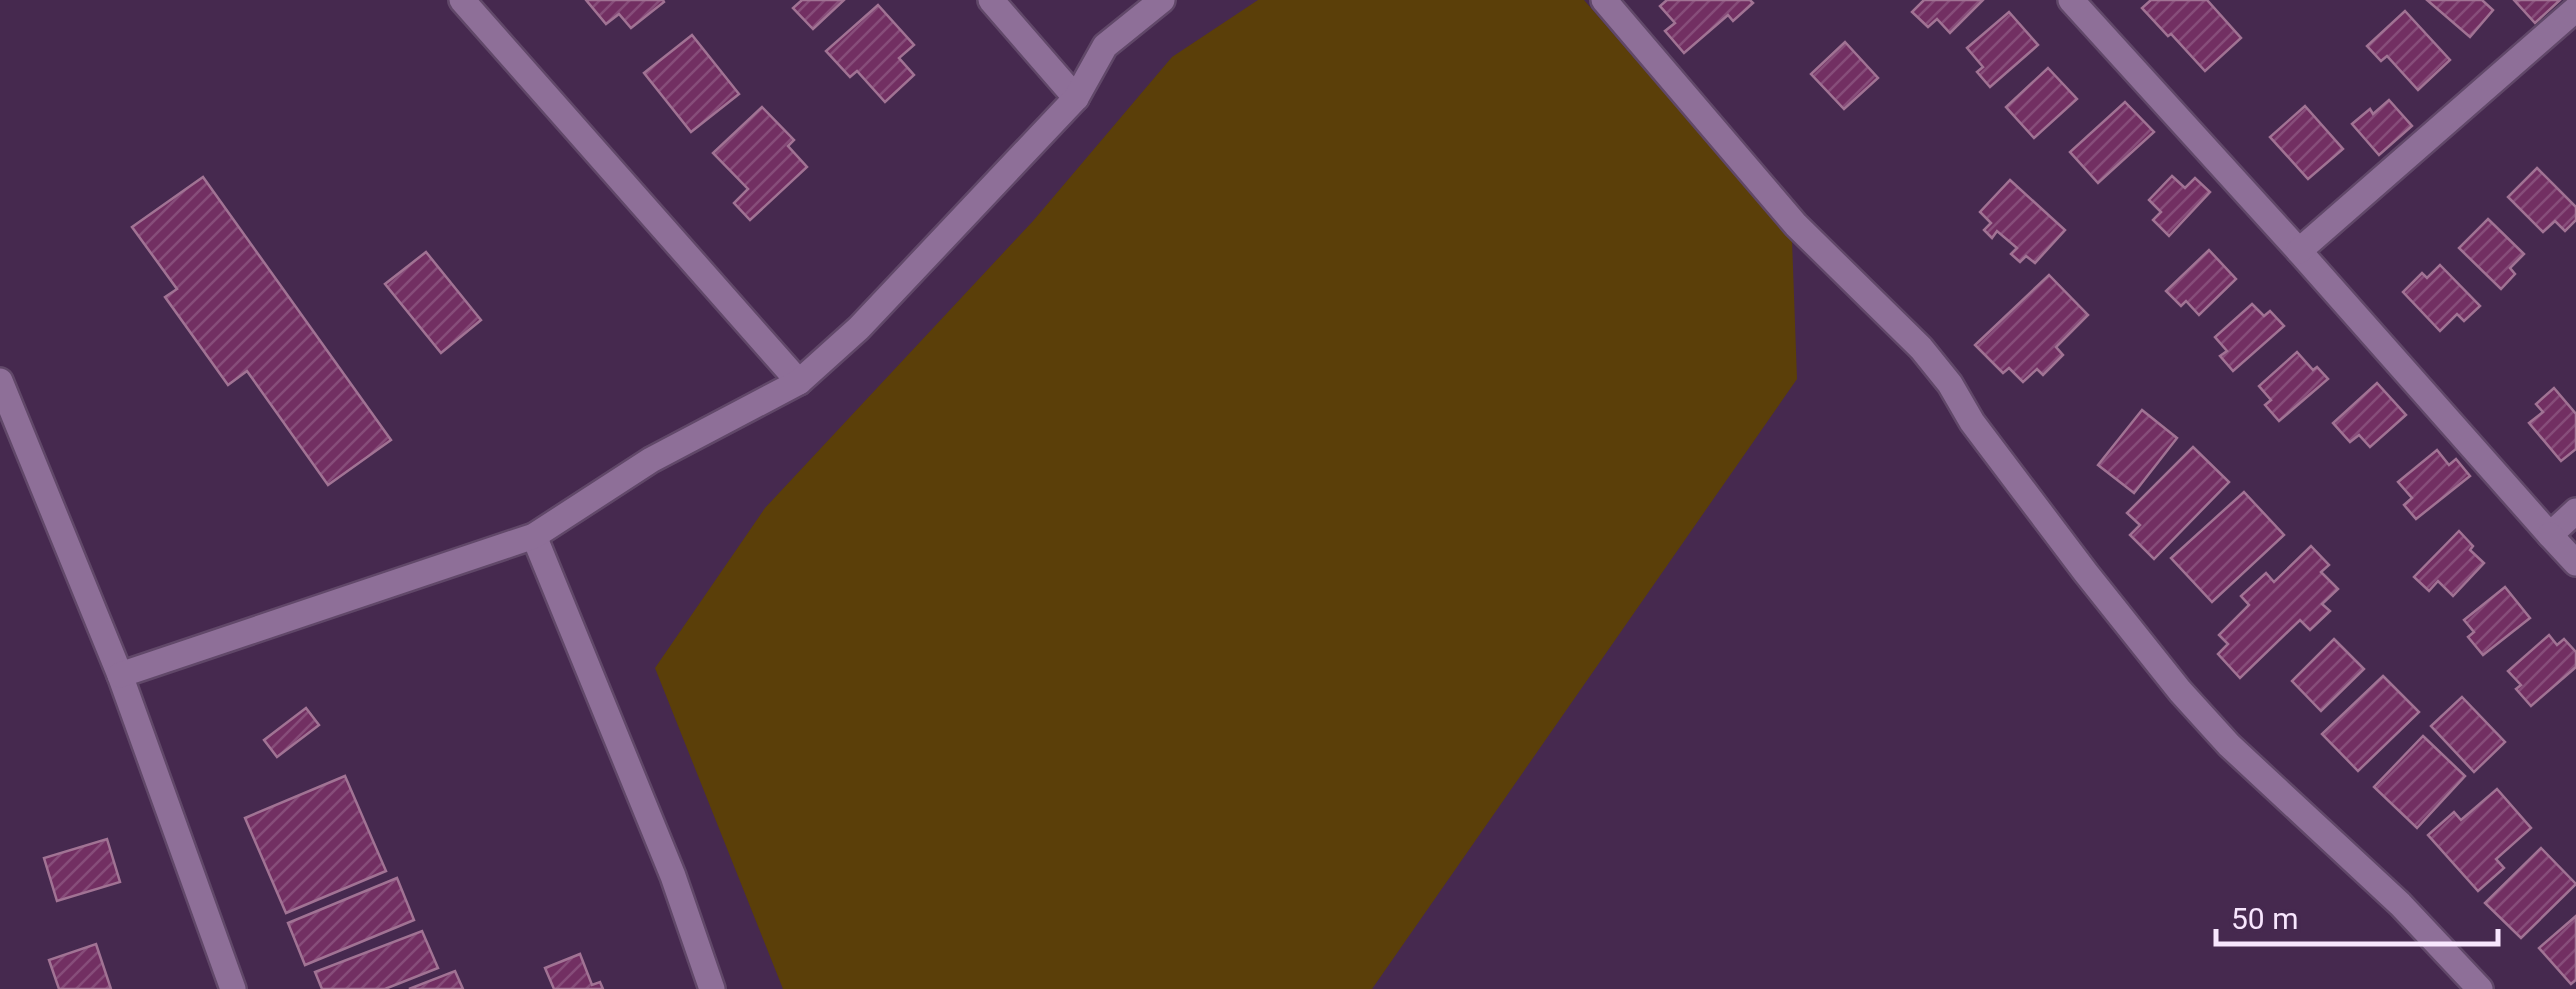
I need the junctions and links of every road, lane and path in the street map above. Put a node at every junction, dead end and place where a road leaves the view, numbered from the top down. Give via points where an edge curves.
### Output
1 (462, 0) edge
2 (990, 0) edge
3 (1162, 0) edge
4 (1604, 0) edge
5 (2071, 0) edge
6 (2576, 9) edge
7 (1076, 98) junction
8 (2299, 251) junction
9 (0, 381) edge
10 (799, 382) junction
11 (2576, 512) edge
12 (2550, 534) junction
13 (534, 536) junction
14 (2576, 564) edge
15 (120, 676) junction
16 (234, 989) edge
17 (712, 989) edge
18 (2480, 989) edge

1 - 10 street
2 - 7 street
3 - 7 street via 1105,46
4 - 18 street via 1796,224 1921,348 2180,691
5 - 8 street
6 - 8 street
7 - 10 street via 859,328
8 - 12 street
9 - 15 street
10 - 13 street via 651,460
11 - 12 street
12 - 14 street
13 - 15 street
13 - 17 street via 673,876
15 - 16 street

